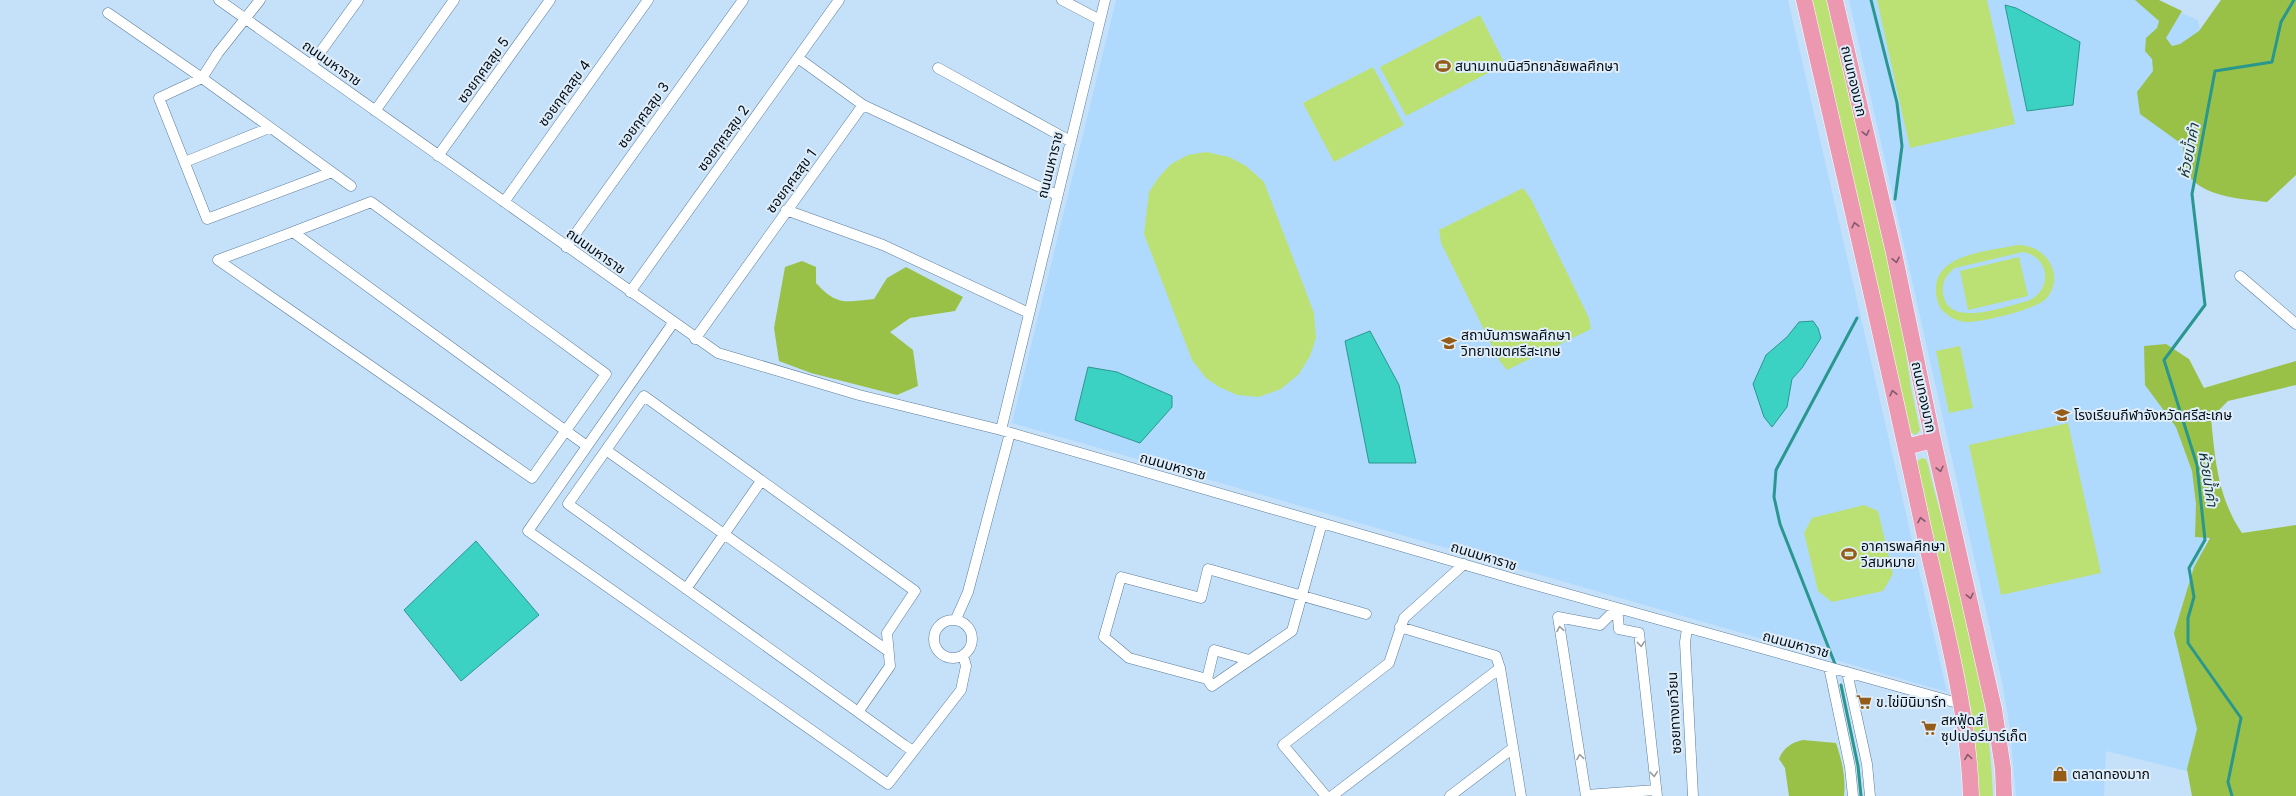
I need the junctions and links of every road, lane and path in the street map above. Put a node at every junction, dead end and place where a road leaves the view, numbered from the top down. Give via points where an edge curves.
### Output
1 (219, 0) edge
2 (260, 0) edge
3 (358, 0) edge
4 (454, 0) edge
5 (550, 0) edge
6 (648, 0) edge
7 (743, 0) edge
8 (839, 0) edge
9 (1062, 0) edge
10 (1106, 0) edge
11 (1804, 0) edge
12 (1835, 0) edge
13 (108, 13) dead end
14 (246, 19) junction
15 (1100, 20) junction
16 (798, 58) junction
17 (311, 65) junction
18 (938, 68) dead end
19 (202, 78) junction
20 (863, 105) junction
21 (375, 111) junction
22 (269, 128) junction
23 (1070, 142) junction
24 (438, 156) junction
25 (185, 162) junction
26 (332, 172) junction
27 (351, 186) dead end
28 (1057, 195) junction
29 (504, 202) junction
30 (786, 210) junction
31 (293, 232) junction
32 (566, 247) junction
33 (2240, 276) dead end
34 (630, 292) junction
35 (1029, 313) junction
36 (673, 323) junction
37 (2296, 324) edge
38 (695, 338) junction
39 (566, 431) junction
40 (1005, 432) junction
41 (1933, 440) junction
42 (587, 446) junction
43 (1906, 447) junction
44 (606, 450) junction
45 (761, 481) junction
46 (1322, 523) junction
47 (724, 534) junction
48 (1464, 564) junction
49 (686, 589) junction
50 (1302, 596) junction
51 (1617, 608) junction
52 (1366, 614) dead end
53 (956, 619) junction
54 (1400, 627) junction
55 (1687, 628) junction
56 (888, 651) junction
57 (963, 655) junction
58 (1249, 660) junction
59 (1829, 667) junction
60 (1500, 668) junction
61 (1847, 672) junction
62 (1207, 679) junction
63 (1961, 704) junction
64 (858, 712) junction
65 (1513, 748) junction
66 (913, 751) junction
67 (1656, 793) edge
68 (1326, 796) edge
69 (1332, 796) edge
70 (1450, 796) edge
71 (1521, 796) edge
72 (1586, 796) edge
73 (1693, 796) edge
74 (1853, 796) edge
75 (1870, 796) edge
76 (1971, 796) edge
77 (2004, 796) edge

1 - 14 street, ถนนมหาราช
2 - 14 street
3 - 17 street
4 - 21 street
5 - 24 street, ซอยกุศลสุข 5
6 - 29 street, ซอยกุศลสุข 4
7 - 32 street, ซอยกุศลสุข 3
8 - 16 street, ซอยกุศลสุข 2
9 - 15 street
10 - 15 street, ถนนมหาราช
43 -> 11 main road, ถนนทองมาก
12 -> 41 main road, ถนนทองมาก via 1894,253
13 - 19 street
14 - 17 street, ถนนมหาราช
14 - 19 street via 218,53
15 - 23 street, ถนนมหาราช
16 - 20 street
16 - 34 street, ซอยกุศลสุข 2
17 - 21 street, ถนนมหาราช
18 - 23 street
19 - 22 street
19 - 25 street via 159,98
20 - 28 street
20 - 30 street, ซอยกุศลสุข 1
21 - 24 street, ถนนมหาราช
22 - 25 street
22 - 26 street
23 - 28 street, ถนนมหาราช
24 - 29 street, ถนนมหาราช
25 - 26 street via 207,219
26 - 27 street
28 - 35 street, ถนนมหาราช
29 - 32 street, ถนนมหาราช
30 - 35 street via 883,245
30 - 38 street, ซอยกุศลสุข 1
31 - 39 street
31 - 39 street via 371,202 377,206 606,374
31 - 39 street via 218,260 532,478
32 - 34 street, ถนนมหาราช
33 - 37 street
34 - 36 street, ถนนมหาราช
35 - 40 street, ถนนมหาราช
36 - 38 street, ถนนมหาราช
36 - 42 street
38 - 40 street, ถนนมหาราช via 718,353 859,395
39 - 42 street
40 - 46 street, ถนนมหาราช
40 - 53 street via 968,592
41 - 43 main road
41 -> 77 main road, ถนนทองมาก via 1994,709 2003,769
42 - 66 street via 528,530 888,784
63 -> 43 main road, ถนนทองมาก
44 - 45 street via 644,396
44 - 47 street
44 - 49 street via 568,504
45 - 47 street
45 - 56 street via 915,591 887,633
46 - 48 street, ถนนมหาราช
46 - 50 street
47 - 49 street
47 - 56 street
48 - 51 street, ถนนมหาราช
48 - 54 street via 1404,618
49 - 64 street
50 - 52 street
50 - 58 street via 1292,631
50 - 62 street via 1208,569 1201,598 1121,577 1104,637 1129,658
51 - 55 street, ถนนมหาราช
51 -> 67 street via 1619,629 1640,633
72 -> 51 street via 1558,617 1600,625
53 - 57 street via 969,627 972,634 969,650
53 - 57 street via 946,620 938,625 934,633 934,642 938,651 945,656 954,658
54 - 60 street via 1496,656
54 - 68 street via 1389,663 1283,745
55 - 59 street, ถนนมหาราช
55 - 73 street, ซอยทางเกวียน via 1685,642
56 - 64 street via 890,666
57 - 66 street via 966,666 961,690
58 - 62 street via 1212,686
58 - 62 street via 1214,650
59 - 61 street, ถนนมหาราช
59 - 74 street via 1850,767
60 - 65 street
60 - 69 street
61 - 63 street, ถนนมหาราช
61 - 75 street via 1867,764
76 -> 63 main road, ถนนทองมาก
64 - 66 street
65 - 70 street
65 - 71 street
67 - 72 street

